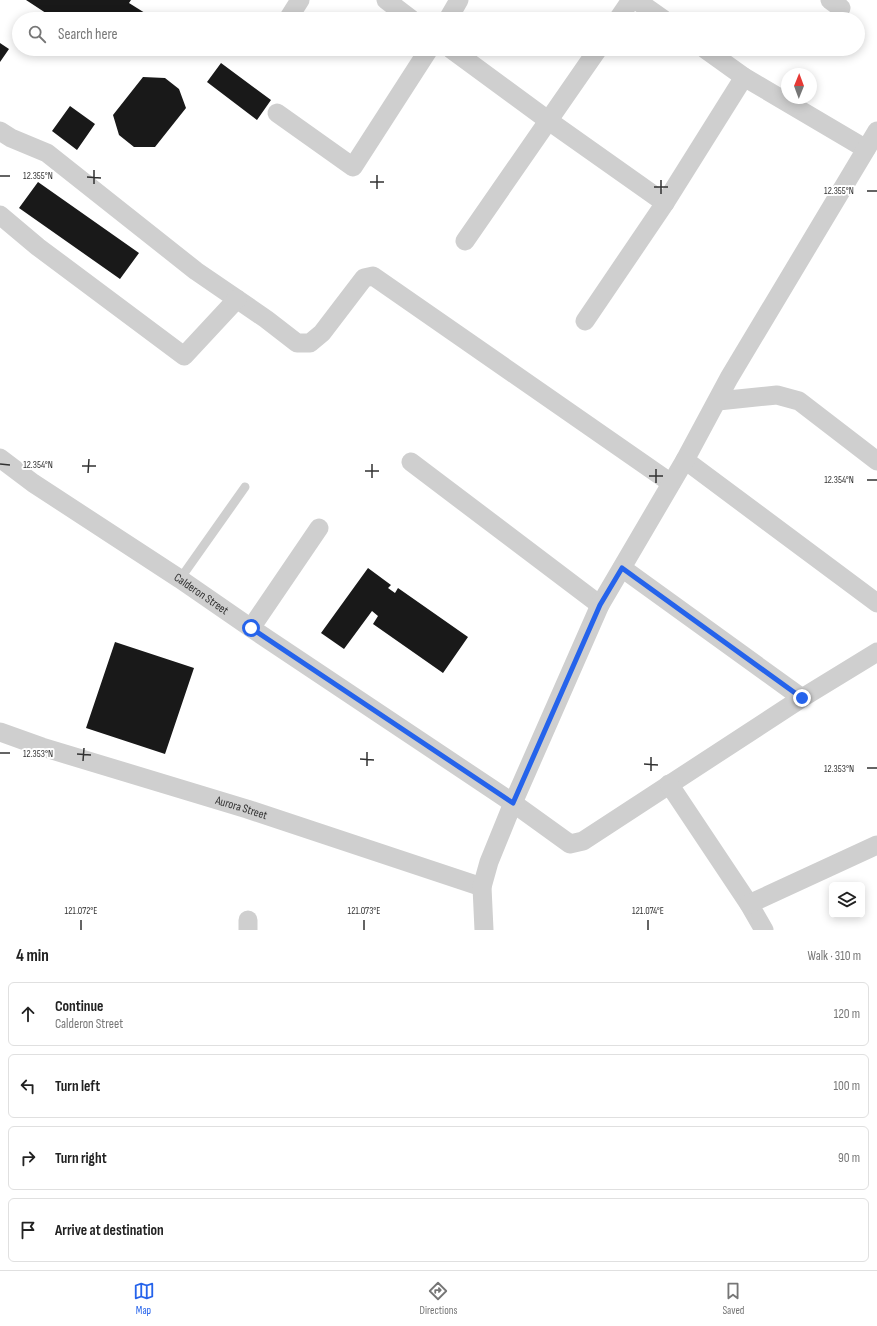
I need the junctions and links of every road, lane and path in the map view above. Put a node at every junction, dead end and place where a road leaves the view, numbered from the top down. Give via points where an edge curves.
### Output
1 (300, 0) edge
2 (386, 0) edge
3 (459, 0) edge
4 (631, 0) edge
5 (636, 0) edge
6 (292, 12) edge
7 (402, 12) edge
8 (452, 12) edge
9 (623, 12) edge
10 (653, 12) edge
11 (425, 56) edge
12 (461, 56) edge
13 (593, 56) edge
14 (715, 56) edge
15 (744, 77) junction
16 (277, 113) dead end
17 (549, 121) junction
18 (877, 130) edge
19 (0, 131) edge
20 (866, 149) junction
21 (665, 203) junction
22 (0, 214) edge
23 (465, 241) dead end
24 (237, 299) junction
25 (585, 321) dead end
26 (718, 401) junction
27 (0, 458) edge
28 (685, 460) junction
29 (877, 461) edge
30 (411, 462) dead end
31 (671, 483) junction
32 (245, 487) dead end
33 (319, 528) dead end
34 (622, 568) junction
35 (180, 579) junction
36 (877, 603) edge
37 (600, 605) junction
38 (251, 628) junction
39 (877, 652) edge
40 (802, 698) junction
41 (0, 732) edge
42 (669, 784) junction
43 (513, 803) junction
44 (877, 846) edge
45 (482, 887) junction
46 (749, 904) junction
47 (484, 930) edge
48 (764, 930) edge

1 - 6 street
2 - 7 street
3 - 8 street
4 - 9 street
5 - 10 street
11 - 16 street via 353,168
12 - 17 street
13 - 17 street
14 - 15 street
15 - 20 street
15 - 21 street
17 - 21 street
17 - 23 street
18 - 20 street
19 - 24 street via 47,154 196,271
20 - 26 street
21 - 25 street
22 - 24 street via 38,247 184,356
24 - 31 street via 297,343 310,343 322,333 364,278 373,276
26 - 28 street
26 - 29 street via 777,395 799,401
27 - 35 street, Calderon Street via 33,483
28 - 31 street
28 - 36 street
30 - 37 street
31 - 34 street
32 - 35 lane
33 - 38 street
34 - 37 street
34 - 40 street
35 - 38 street, Calderon Street
37 - 43 street
38 - 43 street, Calderon Street
39 - 40 street
40 - 42 street
41 - 45 street, Aurora Street via 247,809
42 - 43 street, Calderon Street via 583,841 570,844
42 - 46 street
43 - 45 street via 489,862
44 - 46 street
45 - 47 street
46 - 48 street

